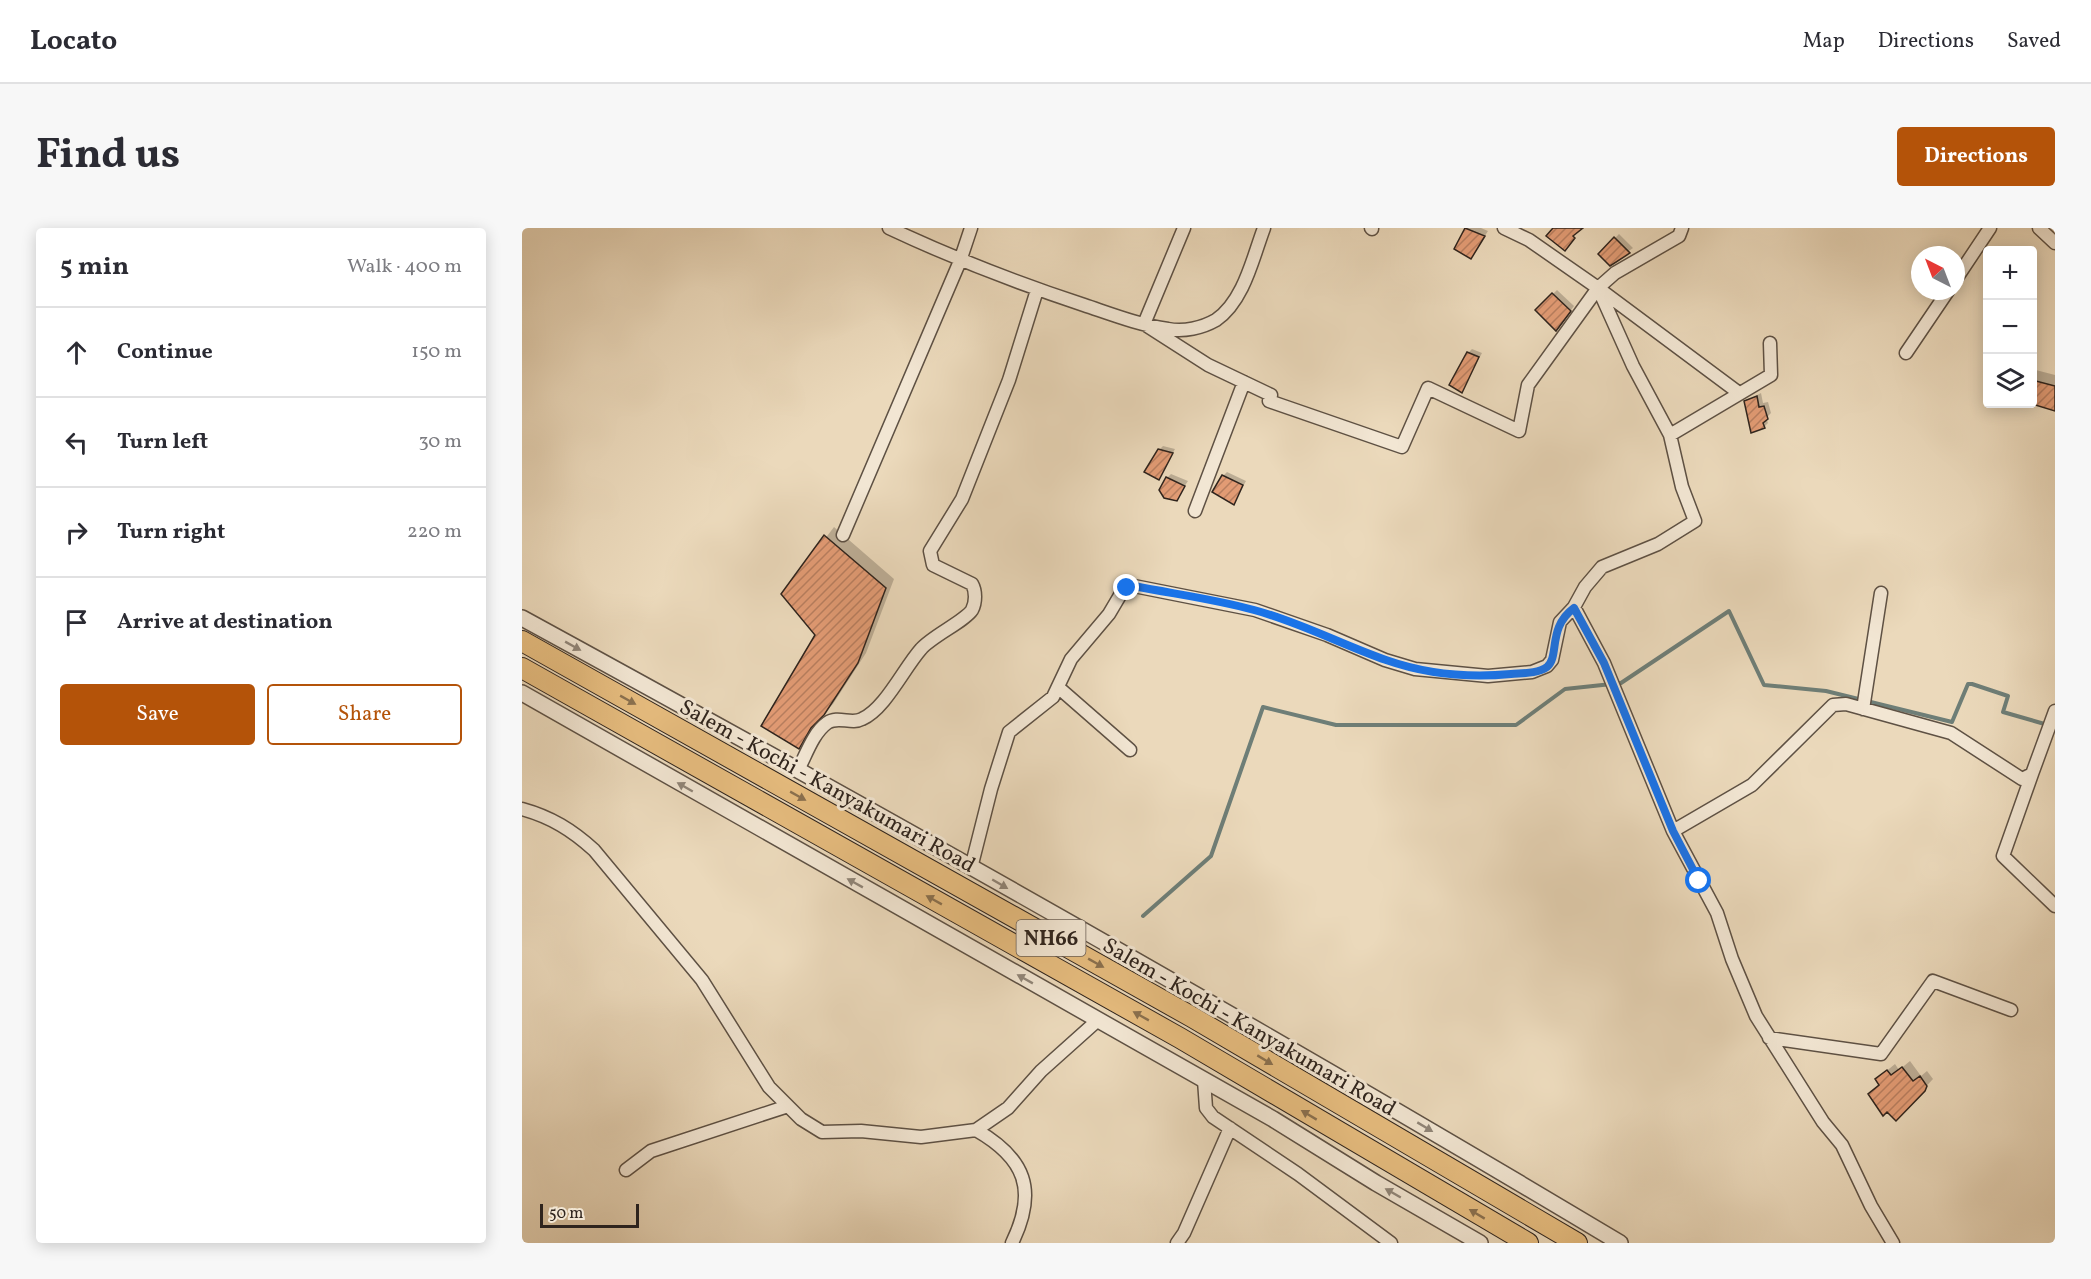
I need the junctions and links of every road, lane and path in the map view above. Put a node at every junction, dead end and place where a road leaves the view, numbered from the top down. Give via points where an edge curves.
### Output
1 (889, 228) edge
2 (971, 228) edge
3 (1185, 228) edge
4 (1264, 228) edge
5 (1504, 228) edge
6 (1682, 228) edge
7 (1990, 228) edge
8 (2039, 228) edge
9 (2055, 243) edge
10 (960, 261) junction
11 (1965, 266) edge
12 (1598, 288) junction
13 (1038, 290) junction
14 (1942, 300) edge
15 (1144, 324) junction
16 (1770, 344) dead end
17 (1906, 353) dead end
18 (1244, 382) junction
19 (1739, 393) junction
20 (1670, 435) junction
21 (1195, 511) dead end
22 (843, 535) dead end
23 (1881, 593) dead end
24 (1574, 608) junction
25 (522, 618) edge
26 (522, 640) edge
27 (522, 668) edge
28 (1059, 688) junction
29 (522, 693) edge
30 (1863, 709) junction
31 (2055, 711) edge
32 (1130, 750) dead end
33 (798, 770) junction
34 (2032, 774) junction
35 (522, 809) edge
36 (1673, 831) junction
37 (971, 868) junction
38 (2055, 906) edge
39 (2011, 1010) dead end
40 (1098, 1020) junction
41 (1769, 1038) junction
42 (1204, 1080) junction
43 (788, 1106) junction
44 (1230, 1128) junction
45 (976, 1130) junction
46 (626, 1170) dead end
47 (1012, 1243) edge
48 (1177, 1243) edge
49 (1391, 1243) edge
50 (1480, 1243) edge
51 (1528, 1243) edge
52 (1577, 1243) edge
53 (1620, 1243) edge
54 (1893, 1243) edge

1 - 10 street
2 - 10 street
3 - 15 street
4 - 15 street via 1236,297 1217,319 1179,330
5 - 12 street via 1529,240
6 - 12 street via 1679,236 1615,273
7 - 11 street
8 - 9 street
10 - 13 street
10 - 22 street
12 - 18 street via 1528,385 1519,431 1428,388 1402,447 1269,401 1271,395
12 - 19 street
12 - 20 street
13 - 15 street
13 - 33 street via 1009,380 962,500 930,551 933,565 972,584 976,590 971,610 922,647 875,710 862,720 828,722 816,735
14 - 17 street
15 - 18 street via 1208,365
16 - 19 street via 1771,375
18 - 21 street
19 - 20 street
20 - 24 street via 1695,521 1658,544 1602,567
23 - 30 street
24 - 28 street via 1560,622 1552,660 1547,666 1508,675 1457,675 1385,660 1255,610 1134,586 1122,592 1109,615 1071,659
24 - 36 street via 1604,663
25 -> 33 street
26 -> 52 highway, Salem - Kochi - Kanyakumari Road / NH66 via 1192,1017
51 -> 27 highway, Salem - Kochi - Kanyakumari Road / NH66 via 1180,1038
28 - 32 street
28 - 37 street via 1015,724 1005,741
40 -> 29 street
30 - 34 street via 1951,732 2019,779
30 - 36 street via 1842,704 1831,706 1752,785
31 - 34 street
33 - 37 street
34 - 38 street via 2003,856
35 - 43 street via 552,819 594,850 702,980 758,1073
36 - 41 street via 1717,913 1732,959
37 -> 53 street via 1378,1099
39 - 41 street via 1933,981 1881,1054
40 - 42 street
40 - 45 street via 1041,1071 1008,1108
41 - 54 street via 1842,1145
42 - 44 street via 1206,1108
50 -> 42 street
43 - 45 street via 812,1128 822,1131 921,1137
43 - 46 street via 662,1147
44 - 48 street
44 - 49 street
45 - 47 street via 1010,1154 1020,1169 1024,1203

